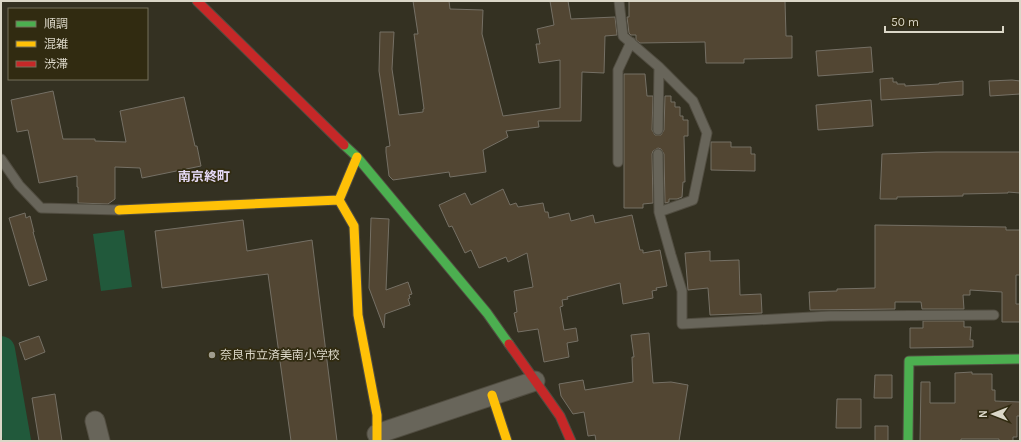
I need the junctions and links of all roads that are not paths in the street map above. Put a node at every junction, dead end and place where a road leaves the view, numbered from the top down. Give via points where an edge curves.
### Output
1 (197, 1) edge
2 (619, 1) edge
3 (631, 42) junction
4 (659, 67) junction
5 (658, 130) dead end
6 (658, 154) dead end
7 (356, 157) junction
8 (1, 159) edge
9 (618, 162) dead end
10 (339, 200) junction
11 (119, 210) joint
12 (659, 212) junction
13 (994, 315) dead end
14 (1020, 359) edge
15 (535, 381) junction
16 (492, 395) junction
17 (95, 421) dead end
18 (377, 438) edge
19 (100, 441) edge
20 (507, 441) edge
21 (571, 441) edge
22 (908, 441) edge

1 - 7 street
2 - 3 lane via 623,36
3 - 4 lane
3 - 9 lane via 618,70
4 - 5 lane
4 - 12 lane via 693,102 707,133 693,200
6 - 12 lane
7 - 10 street
7 - 15 street via 487,313
8 - 11 lane via 19,185 41,208
10 - 11 street
10 - 18 street via 354,226 358,315 377,415
12 - 13 lane via 682,291 682,324 830,316
14 - 22 street via 909,361
15 - 16 street
15 - 21 street via 560,416
16 - 18 street
16 - 20 street
17 - 19 street

